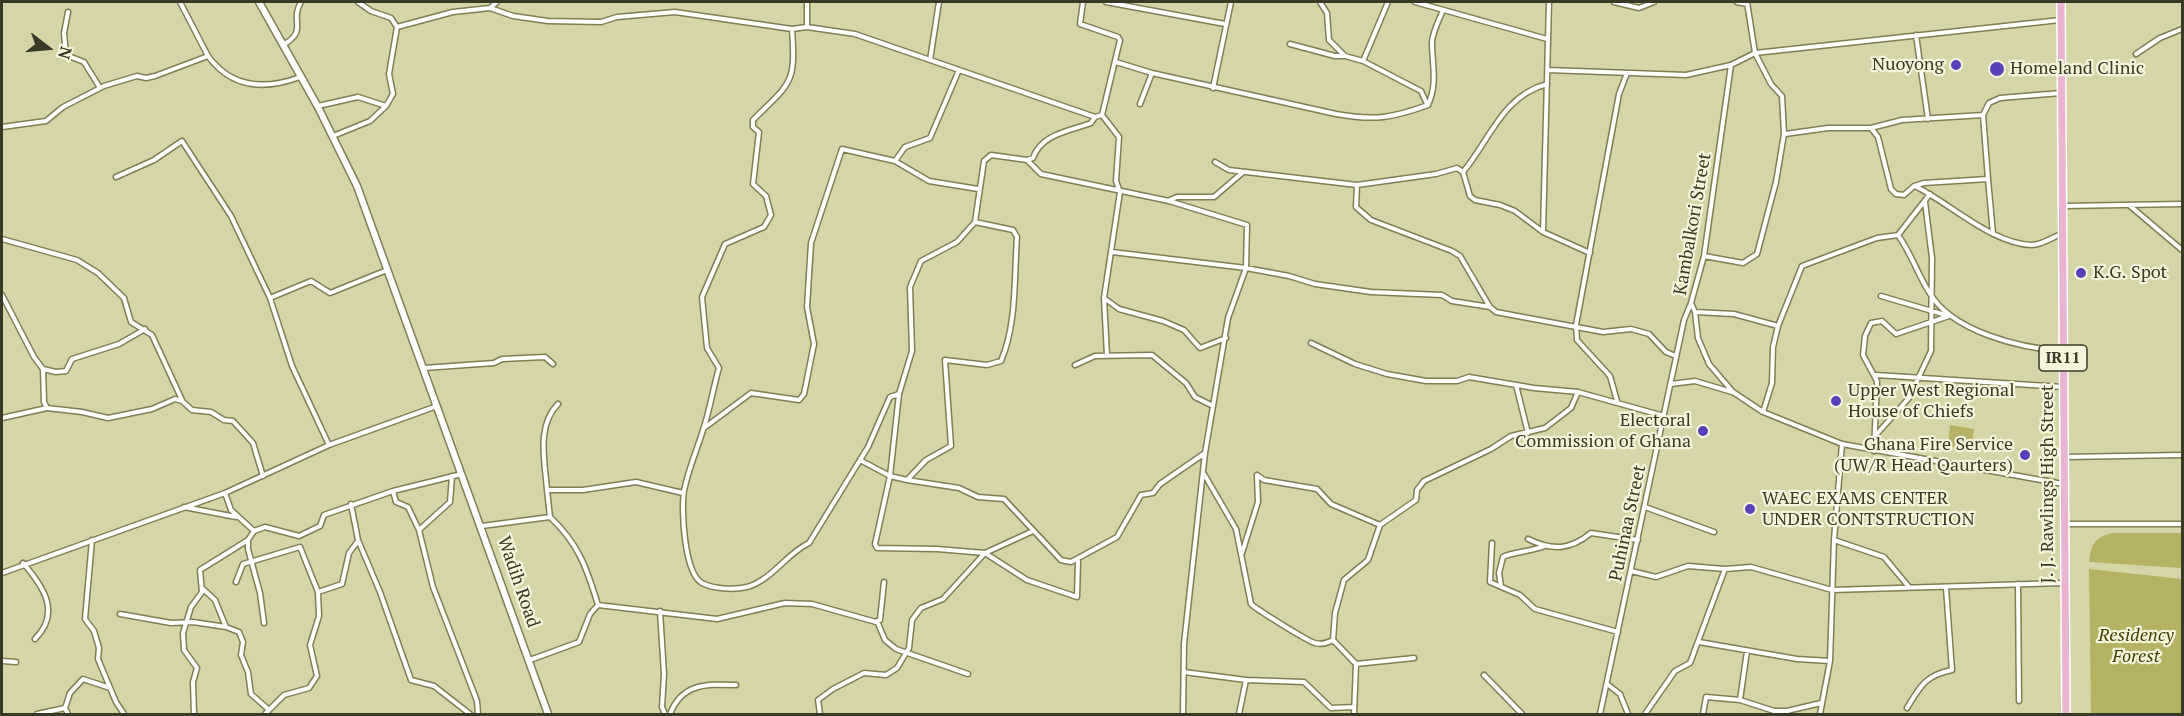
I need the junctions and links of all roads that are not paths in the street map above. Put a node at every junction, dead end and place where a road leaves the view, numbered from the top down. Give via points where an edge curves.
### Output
1 (180, 2) edge
2 (259, 2) edge
3 (301, 2) edge
4 (358, 2) edge
5 (497, 2) edge
6 (807, 2) edge
7 (939, 2) edge
8 (1083, 2) edge
9 (1106, 2) edge
10 (1231, 2) edge
11 (1320, 2) edge
12 (1388, 2) edge
13 (1415, 2) edge
14 (1549, 2) edge
15 (1614, 2) edge
16 (1654, 2) edge
17 (1737, 2) edge
18 (2061, 2) edge
19 (1747, 3) edge
20 (490, 8) junction
21 (1443, 10) junction
22 (68, 12) dead end
23 (2061, 20) junction
24 (1225, 24) junction
25 (397, 27) junction
26 (807, 27) junction
27 (792, 29) junction
28 (2182, 29) edge
29 (1916, 35) junction
30 (1548, 39) junction
31 (1290, 44) dead end
32 (282, 46) junction
33 (1755, 53) junction
34 (2136, 54) dead end
35 (208, 56) junction
36 (1345, 56) junction
37 (930, 60) junction
38 (1363, 61) junction
39 (1116, 62) junction
40 (1731, 65) junction
41 (959, 70) junction
42 (1548, 70) junction
43 (1152, 74) junction
44 (1627, 74) junction
45 (301, 76) junction
46 (1547, 84) junction
47 (100, 88) junction
48 (1213, 88) junction
49 (2062, 93) junction
50 (1140, 104) dead end
51 (1428, 105) junction
52 (386, 106) junction
53 (318, 107) junction
54 (1983, 115) junction
55 (1102, 116) junction
56 (1095, 117) junction
57 (1928, 120) junction
58 (2, 127) edge
59 (1871, 128) junction
60 (1784, 134) junction
61 (332, 136) junction
62 (1026, 160) junction
63 (895, 161) junction
64 (1215, 162) dead end
65 (1242, 172) junction
66 (1463, 172) junction
67 (116, 177) dead end
68 (1988, 179) junction
69 (1357, 185) junction
70 (1914, 186) junction
71 (978, 189) junction
72 (1120, 192) junction
73 (1930, 194) junction
74 (1168, 201) junction
75 (1925, 201) junction
76 (2182, 204) edge
77 (2128, 205) junction
78 (2062, 206) junction
79 (975, 222) junction
80 (1543, 232) junction
81 (2063, 233) junction
82 (1993, 234) junction
83 (1898, 235) junction
84 (2, 239) edge
85 (2182, 250) edge
86 (1112, 252) junction
87 (1590, 253) junction
88 (1704, 256) junction
89 (1246, 268) junction
90 (387, 270) junction
91 (2, 295) edge
92 (1881, 296) dead end
93 (270, 298) junction
94 (1104, 298) junction
95 (1934, 298) junction
96 (1691, 303) junction
97 (1490, 307) junction
98 (1932, 311) junction
99 (1695, 312) junction
100 (1949, 316) junction
101 (1931, 321) junction
102 (1576, 325) junction
103 (1778, 326) junction
104 (145, 329) junction
105 (1227, 338) junction
106 (1311, 343) dead end
107 (2063, 351) junction
108 (1107, 355) junction
109 (1676, 356) junction
110 (553, 364) dead end
111 (1075, 365) dead end
112 (424, 368) junction
113 (43, 369) junction
114 (1876, 375) junction
115 (1922, 376) junction
116 (1671, 384) junction
117 (1516, 385) junction
118 (2063, 387) junction
119 (1578, 392) junction
120 (1733, 392) junction
121 (899, 394) junction
122 (182, 400) junction
123 (1617, 402) junction
124 (558, 404) dead end
125 (438, 406) junction
126 (1214, 406) junction
127 (47, 408) junction
128 (1763, 412) junction
129 (1664, 416) junction
130 (2, 418) edge
131 (704, 428) junction
132 (1528, 434) junction
133 (1874, 436) junction
134 (1842, 444) junction
135 (329, 445) junction
136 (1874, 451) junction
137 (1205, 453) junction
138 (2182, 455) edge
139 (2063, 457) junction
140 (860, 460) junction
141 (463, 473) junction
142 (1204, 474) junction
143 (263, 476) junction
144 (452, 476) junction
145 (890, 476) junction
146 (907, 480) junction
147 (2063, 484) junction
148 (547, 490) junction
149 (393, 491) junction
150 (225, 493) junction
151 (683, 493) junction
152 (351, 504) junction
153 (184, 507) junction
154 (1645, 507) junction
155 (237, 517) junction
156 (550, 517) junction
157 (2063, 524) junction
158 (2182, 524) edge
159 (1380, 525) junction
160 (482, 526) junction
161 (419, 530) junction
162 (254, 531) junction
163 (1033, 531) junction
164 (1714, 532) dead end
165 (299, 536) junction
166 (92, 539) junction
167 (1528, 539) dead end
168 (248, 540) junction
169 (358, 540) junction
170 (1638, 540) junction
171 (1834, 540) junction
172 (1492, 543) dead end
173 (1545, 546) junction
174 (300, 547) junction
175 (986, 553) junction
176 (1241, 554) junction
177 (251, 560) junction
178 (1078, 561) junction
179 (23, 563) junction
180 (1725, 569) junction
181 (3, 571) edge
182 (1631, 571) junction
183 (236, 582) dead end
184 (884, 582) dead end
185 (2064, 583) junction
186 (2018, 584) junction
187 (1502, 586) junction
188 (202, 588) junction
189 (1909, 588) junction
190 (1946, 588) junction
191 (1832, 590) junction
192 (318, 592) junction
193 (598, 605) junction
194 (660, 611) junction
195 (120, 614) dead end
196 (877, 621) junction
197 (184, 622) junction
198 (264, 623) dead end
199 (226, 627) junction
200 (1618, 633) junction
201 (35, 639) dead end
202 (1333, 640) junction
203 (1700, 642) junction
204 (1747, 651) junction
205 (905, 653) junction
206 (1414, 658) dead end
207 (530, 660) junction
208 (2, 661) edge
209 (1830, 661) junction
210 (16, 662) dead end
211 (1356, 664) junction
212 (1184, 672) junction
213 (968, 674) dead end
214 (1484, 675) dead end
215 (1246, 680) junction
216 (1607, 684) junction
217 (736, 685) dead end
218 (110, 688) junction
219 (1740, 700) junction
220 (2019, 701) dead end
221 (1821, 703) junction
222 (1354, 707) junction
223 (65, 708) junction
224 (1907, 708) dead end
225 (266, 712) edge
226 (1787, 713) edge
227 (38, 714) edge
228 (68, 714) edge
229 (124, 714) edge
230 (194, 714) edge
231 (470, 714) edge
232 (478, 714) edge
233 (549, 714) edge
234 (668, 714) edge
235 (820, 714) edge
236 (1183, 714) edge
237 (1239, 714) edge
238 (1354, 714) edge
239 (1522, 714) edge
240 (1600, 714) edge
241 (1628, 714) edge
242 (1645, 714) edge
243 (1703, 714) edge
244 (1820, 714) edge
245 (2066, 714) edge

1 - 35 street
2 - 32 street, Wadih Road
3 - 32 street via 296,12 299,30 295,38
4 - 25 street via 391,18
5 - 20 street
6 - 26 street
7 - 37 street
8 - 39 street via 1080,24 1118,37
9 - 24 street
10 - 24 street
11 - 36 street via 1327,13 1329,40
12 - 38 street
13 - 21 street
14 - 30 street
15 - 16 street via 1639,8
17 - 19 street
18 - 23 main road, J. J. Rawlings High Street / IR11
19 - 33 street
20 - 25 street via 453,12
20 - 27 street via 548,21 600,22 675,12
21 - 30 street
21 - 51 street via 1432,40 1435,81
22 - 47 street via 64,33 66,55 84,62
23 - 29 street
23 - 49 main road, J. J. Rawlings High Street / IR11
24 - 48 street
25 - 52 street via 389,74 393,94
26 - 27 street
26 - 37 street via 855,34
27 - 131 street via 792,76 753,120 753,127 759,132 753,184 766,196 771,215 764,227 725,244 704,291 707,348 719,368
28 - 34 street
29 - 33 street
29 - 57 street
30 - 42 street
31 - 36 street via 1335,57
32 - 45 street, Wadih Road
33 - 40 street
33 - 60 street via 1782,96
35 - 45 street via 226,73 259,86 277,85
35 - 47 street via 154,76 137,76
36 - 38 street
37 - 41 street
38 - 51 street via 1421,91
39 - 43 street
39 - 55 street
40 - 44 street via 1686,75
40 - 88 street, Kambalkori Street
41 - 56 street
41 - 63 street via 930,138 905,147
42 - 44 street
42 - 46 street
43 - 48 street
43 - 50 street
44 - 87 street via 1619,94
45 - 53 street, Wadih Road
46 - 66 street via 1524,93 1494,122
46 - 80 street
47 - 58 street via 63,107 46,121
48 - 51 street via 1367,120 1393,118
49 - 54 street via 2000,98 1989,103
49 - 78 main road, J. J. Rawlings High Street / IR11
52 - 53 street via 358,96
52 - 61 street via 370,121
53 - 61 street, Wadih Road
54 - 57 street
54 - 68 street
55 - 56 street
55 - 72 street via 1119,137 1116,181
56 - 62 street via 1091,123 1048,138 1036,148 1033,158
57 - 59 street via 1902,120
59 - 60 street
59 - 70 street via 1878,137 1891,189 1905,195
60 - 88 street via 1757,254 1743,263
61 - 90 street, Wadih Road via 357,186
62 - 71 street via 991,155 984,161
62 - 72 street via 1041,174
63 - 71 street via 929,181
63 - 131 street via 842,149 811,243 807,307 814,344 804,394 799,400 751,393
64 - 65 street
65 - 69 street
65 - 74 street via 1214,197 1177,197
66 - 69 street via 1450,168 1436,174
66 - 80 street via 1470,196 1475,200 1515,211
67 - 93 street via 154,160 182,141 231,216
68 - 70 street
68 - 82 street
69 - 97 street via 1356,207 1371,220 1460,256
70 - 73 street
71 - 79 street
72 - 74 street
72 - 86 street
73 - 75 street
73 - 82 street
74 - 89 street via 1247,225
75 - 83 street
75 - 95 street
76 - 77 street
77 - 78 street
77 - 85 street
78 - 81 main road, J. J. Rawlings High Street / IR11
79 - 121 street via 957,242 921,261 910,287 912,351
79 - 146 street via 1013,230 1017,237 1006,350 1001,361 987,365 945,360 951,446 926,460
80 - 87 street
81 - 82 street via 2033,245
81 - 107 main road, J. J. Rawlings High Street / IR11
83 - 95 street
83 - 103 street via 1877,238 1802,266
84 - 104 street via 84,264 124,298 131,322
86 - 89 street
86 - 94 street
87 - 102 street
88 - 96 street, Kambalkori Street
89 - 97 street via 1315,284 1371,292 1442,295 1452,302
89 - 105 street via 1228,318
90 - 93 street via 330,293 311,281
90 - 112 street, Wadih Road
91 - 113 street
92 - 98 street
93 - 135 street via 292,366
94 - 105 street via 1119,309 1184,330 1200,348
94 - 108 street
95 - 98 street
95 - 100 street
96 - 99 street, Kambalkori Street
96 - 109 street, Puhinaa Street
97 - 102 street via 1496,312
98 - 100 street
98 - 101 street
99 - 103 street via 1734,315
99 - 120 street, Kambalkori Street via 1698,338 1709,364
100 - 101 street
100 - 107 street via 1986,335 2037,349
101 - 114 street via 1896,334 1882,321 1871,323 1863,355
101 - 115 street via 1931,351
102 - 109 street via 1604,332 1631,329 1649,334 1666,352
102 - 123 street via 1577,340 1610,376
103 - 128 street via 1772,383
104 - 113 street via 119,344 72,359 66,371
104 - 122 street via 157,343
105 - 126 street
106 - 117 street via 1354,364 1387,374 1426,381 1469,377
107 - 118 main road, J. J. Rawlings High Street / IR11
108 - 111 street
108 - 126 street via 1152,355 1186,383 1195,397
109 - 116 street, Puhinaa Street
110 - 112 street via 544,357 502,358 494,363
112 - 125 street, Wadih Road
113 - 127 street
114 - 115 street
114 - 133 street
115 - 118 street
115 - 133 street via 1909,399
116 - 120 street via 1695,381
116 - 129 street, Puhinaa Street
117 - 119 street
117 - 132 street
118 - 139 main road, J. J. Rawlings High Street / IR11
119 - 123 street
119 - 132 street via 1570,408 1545,428
120 - 128 street, Kambalkori Street
121 - 140 street via 890,397
121 - 145 street
122 - 127 street via 108,418
122 - 143 street via 192,410 233,421 253,443
123 - 129 street
124 - 148 street via 549,413 544,434
125 - 135 street
125 - 141 street, Wadih Road
126 - 137 street
127 - 130 street
128 - 134 street, Kambalkori Street
129 - 154 street, Puhinaa Street
131 - 151 street
132 - 159 street via 1511,436 1424,481 1416,500
133 - 136 street
134 - 136 street, Kambalkori Street
134 - 171 street
135 - 143 street
136 - 147 street, Kambalkori Street
137 - 142 street
137 - 178 street via 1153,493 1141,495 1118,537
138 - 139 street
139 - 147 main road, J. J. Rawlings High Street / IR11
140 - 145 street
140 - 151 street via 809,543 757,584 745,587 730,589 701,582 692,572 684,532
141 - 144 street
141 - 160 street, Wadih Road
142 - 176 street via 1236,529
142 - 212 street
143 - 150 street
144 - 149 street
144 - 161 street via 450,502
145 - 146 street
145 - 175 street via 875,544 878,548
146 - 163 street via 959,488 978,497 1004,499
147 - 157 main road, J. J. Rawlings High Street / IR11
148 - 151 street via 583,490 636,482
148 - 156 street
149 - 152 street
149 - 161 street via 396,502 408,507
150 - 153 street
150 - 155 street
152 - 165 street via 324,515 320,526
152 - 169 street
153 - 155 street
153 - 166 street
154 - 164 street
154 - 170 street, Puhinaa Street
155 - 162 street
156 - 160 street
156 - 193 street via 582,556
157 - 158 street
157 - 185 main road, J. J. Rawlings High Street / IR11
159 - 176 street via 1331,504 1317,489 1257,476 1258,502
159 - 202 street via 1368,560 1344,580
160 - 207 street, Wadih Road
161 - 232 street via 433,587 477,701
162 - 165 street via 265,527
162 - 168 street
163 - 175 street
163 - 178 street via 1061,560
165 - 174 street
166 - 179 street
166 - 218 street via 85,619 97,640 98,659
167 - 173 street
168 - 177 street
168 - 188 street via 200,570
169 - 192 street via 349,553 342,584
169 - 231 street via 411,680 434,686
170 - 173 street via 1592,533 1567,548
170 - 182 street, Puhinaa Street
171 - 189 street via 1884,557
171 - 191 street
172 - 187 street via 1490,582
173 - 187 street via 1503,557 1499,573
174 - 177 street
174 - 192 street
175 - 178 street via 1027,580 1077,597
175 - 205 street via 943,599 921,608 912,620
176 - 202 street via 1251,604 1259,612 1312,643
177 - 183 street via 243,564
177 - 198 street
179 - 181 street
179 - 201 street via 49,604 46,625
180 - 182 street via 1688,566 1656,577
180 - 191 street via 1751,567
180 - 203 street
182 - 200 street, Puhinaa Street
184 - 196 street
185 - 186 street
185 - 245 main road, J. J. Rawlings High Street / IR11
186 - 190 street
186 - 220 street
187 - 200 street via 1535,609
188 - 197 street
188 - 199 street via 215,600
189 - 190 street
189 - 191 street
190 - 224 street via 1952,670 1925,681
191 - 209 street
192 - 225 street via 319,616 310,645 315,682 309,688 284,695
193 - 194 street
193 - 207 street via 590,614 579,642
194 - 196 street via 717,619 785,603 812,604
194 - 234 street via 662,707
195 - 197 street
196 - 205 street via 885,640
197 - 199 street
197 - 230 street via 182,645 197,668 193,682
199 - 225 street via 242,637 241,655 251,694
200 - 216 street, Puhinaa Street
202 - 211 street
203 - 204 street
203 - 242 street via 1690,663 1675,671
204 - 209 street
204 - 219 street
205 - 213 street
205 - 235 street via 897,668 886,675 864,673 833,689 818,700
206 - 211 street
207 - 233 street, Wadih Road
208 - 210 street
209 - 221 street
211 - 222 street
212 - 215 street
212 - 236 street
214 - 239 street
215 - 222 street via 1304,682 1331,708
215 - 237 street
216 - 240 street, Puhinaa Street
216 - 241 street via 1620,694
217 - 234 street via 693,687
218 - 223 street via 83,679 70,693
218 - 229 street
219 - 226 street
219 - 243 street via 1706,697
221 - 226 street
221 - 244 street
222 - 238 street
223 - 227 street
223 - 228 street

